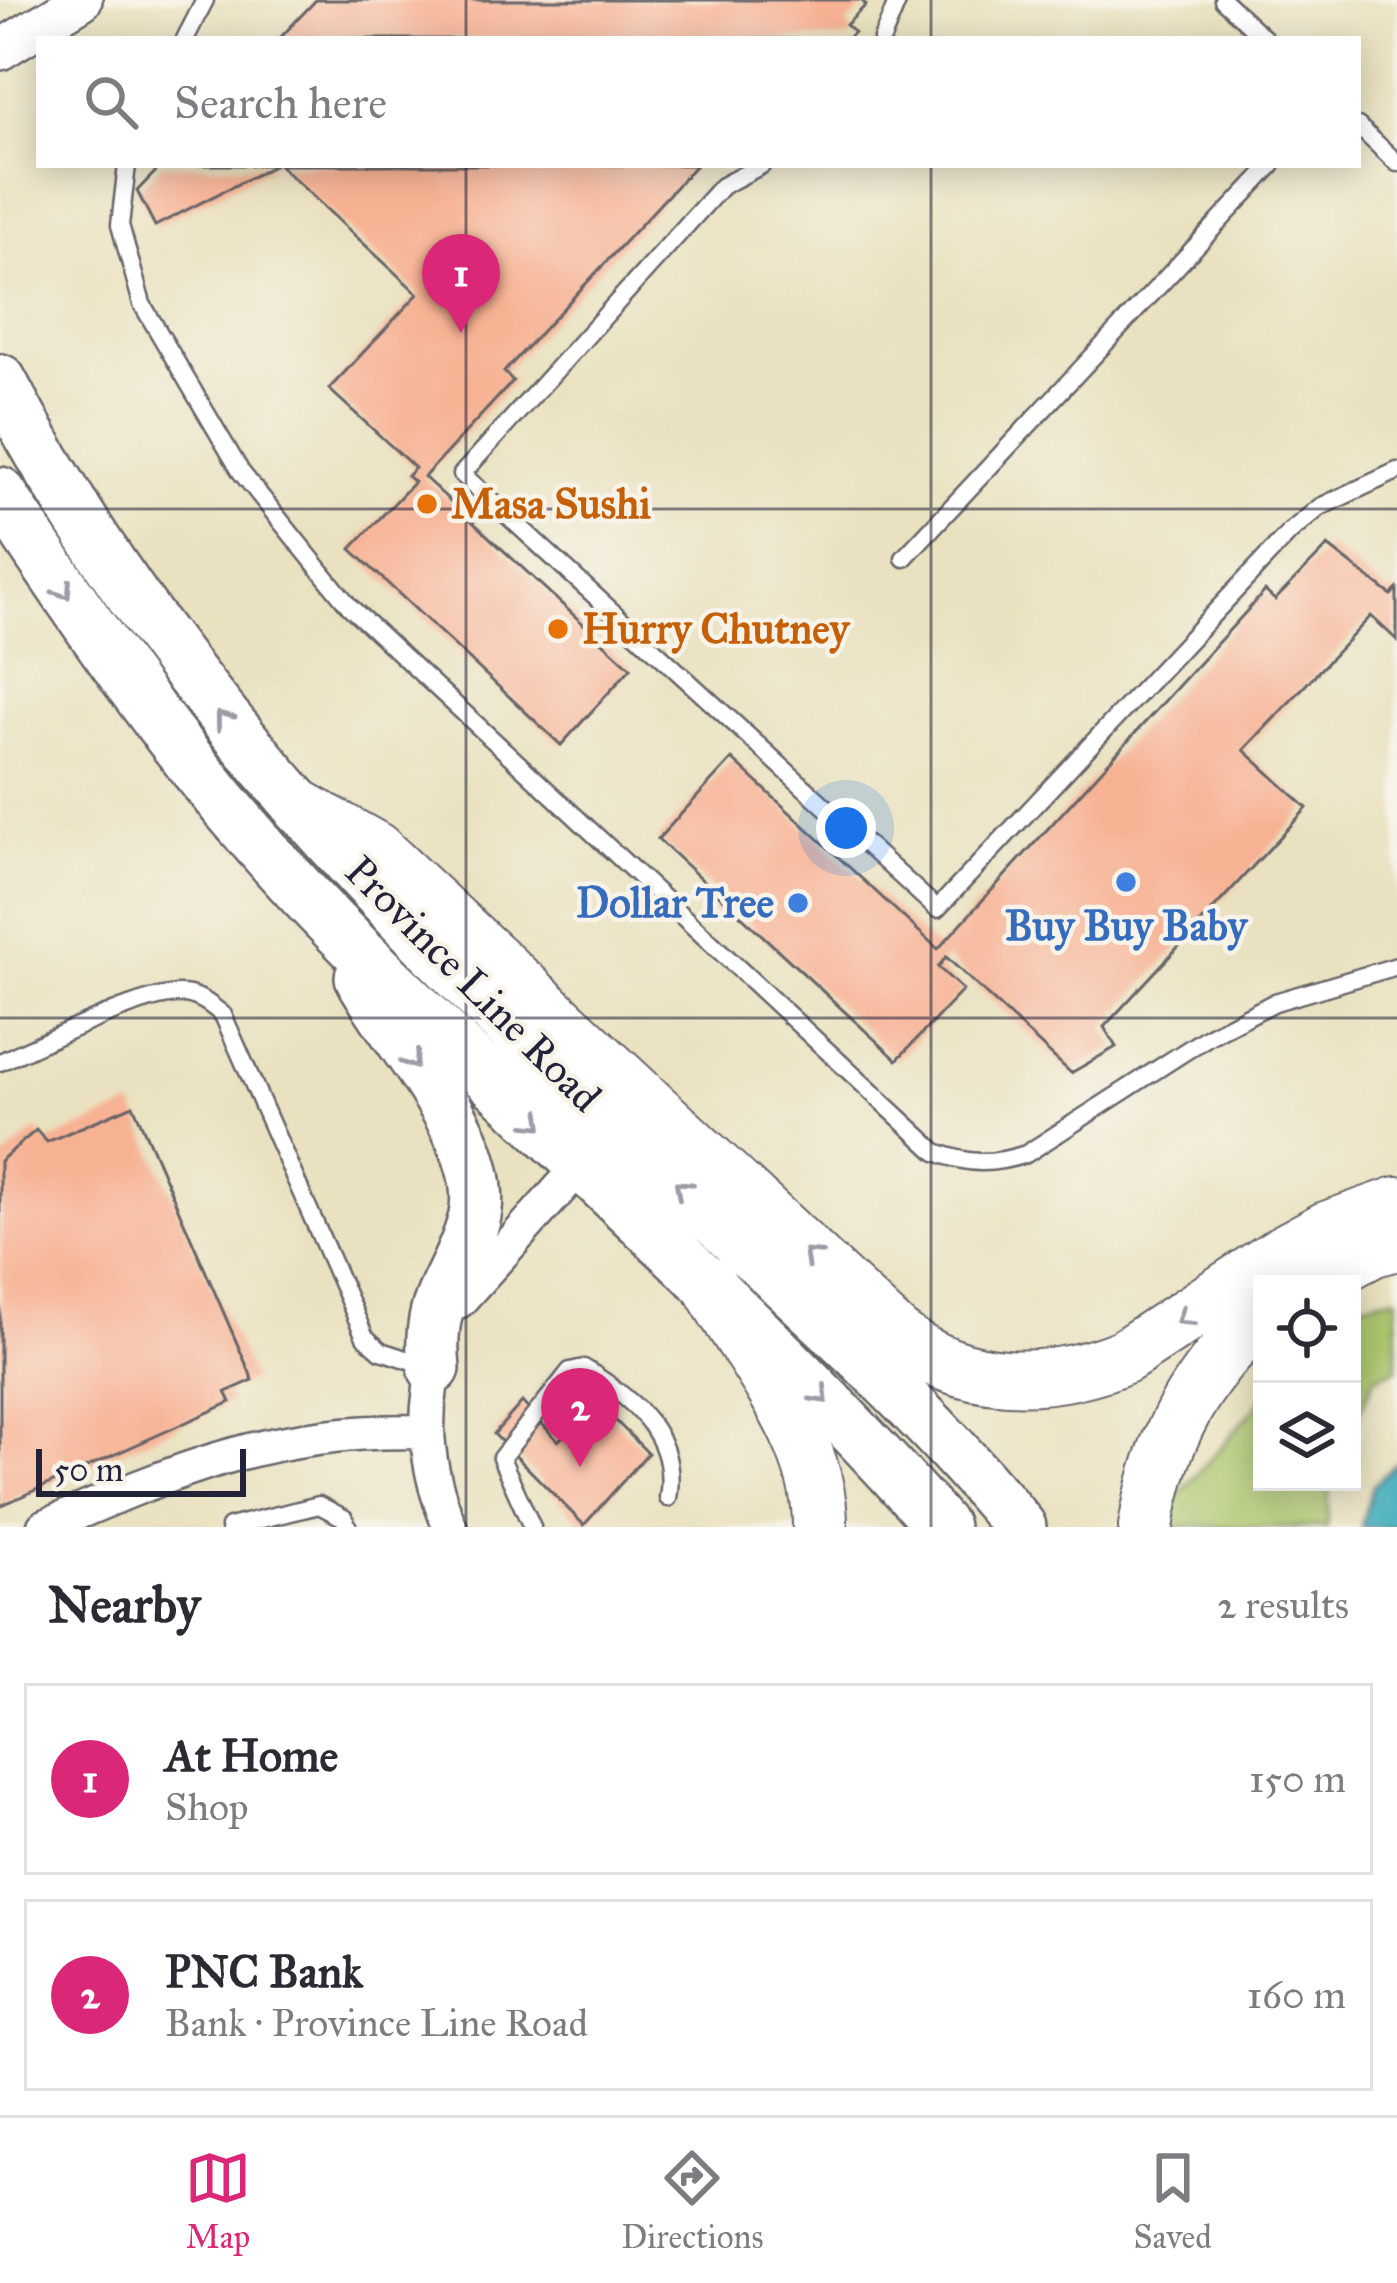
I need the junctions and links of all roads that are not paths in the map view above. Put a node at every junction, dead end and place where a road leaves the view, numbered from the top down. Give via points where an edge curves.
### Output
1 (82, 0) edge
2 (205, 0) edge
3 (898, 0) edge
4 (1223, 0) edge
5 (187, 36) edge
6 (883, 36) edge
7 (1261, 36) edge
8 (21, 42) edge
9 (1361, 129) edge
10 (1397, 163) edge
11 (127, 168) edge
12 (756, 168) edge
13 (1269, 168) edge
14 (0, 380) edge
15 (1397, 471) edge
16 (0, 494) edge
17 (904, 558) dead end
18 (300, 807) junction
19 (332, 923) junction
20 (1397, 966) edge
21 (0, 1062) edge
22 (616, 1128) junction
23 (581, 1165) junction
24 (1397, 1204) edge
25 (1397, 1243) edge
26 (1325, 1275) edge
27 (709, 1284) junction
28 (1253, 1325) edge
29 (434, 1368) junction
30 (424, 1432) junction
31 (668, 1498) dead end
32 (44, 1527) edge
33 (229, 1527) edge
34 (348, 1527) edge
35 (450, 1527) edge
36 (532, 1527) edge
37 (820, 1527) edge
38 (942, 1527) edge
39 (1020, 1527) edge
40 (1147, 1527) edge

1 - 8 street
2 - 5 lane
3 - 6 lane
4 - 7 lane
9 - 10 lane
11 - 20 lane via 120,225 142,304 241,472 350,608 936,1152 965,1163 1026,1154 1274,1002
12 - 15 lane via 722,186 462,474 937,909 1290,532 1321,507
13 - 17 lane
18 -> 14 main road, Province Line Road via 187,675 107,564
16 -> 19 main road, Province Line Road via 169,737
18 - 22 main road, Province Line Road
24 -> 18 highway via 1326,1229 1091,1370 1017,1379 944,1362 897,1336 375,849
19 -> 23 main road, Province Line Road
19 -> 29 main road via 379,1010 458,1123 475,1164 473,1222 429,1326
21 - 29 lane via 153,999 204,1000 223,1015 365,1337 381,1351
22 - 23 street
39 -> 22 main road, Province Line Road via 839,1336
23 - 27 main road, Province Line Road
23 - 29 street via 470,1284
25 - 26 highway
27 - 37 highway via 799,1433
27 -> 38 main road, Province Line Road
28 - 40 highway via 1179,1414 1162,1451
29 - 30 street
30 - 32 street via 273,1441 171,1472
30 - 35 street
31 - 36 lane via 671,1455 657,1428 584,1368 570,1371 501,1458
33 - 34 lane via 319,1504

